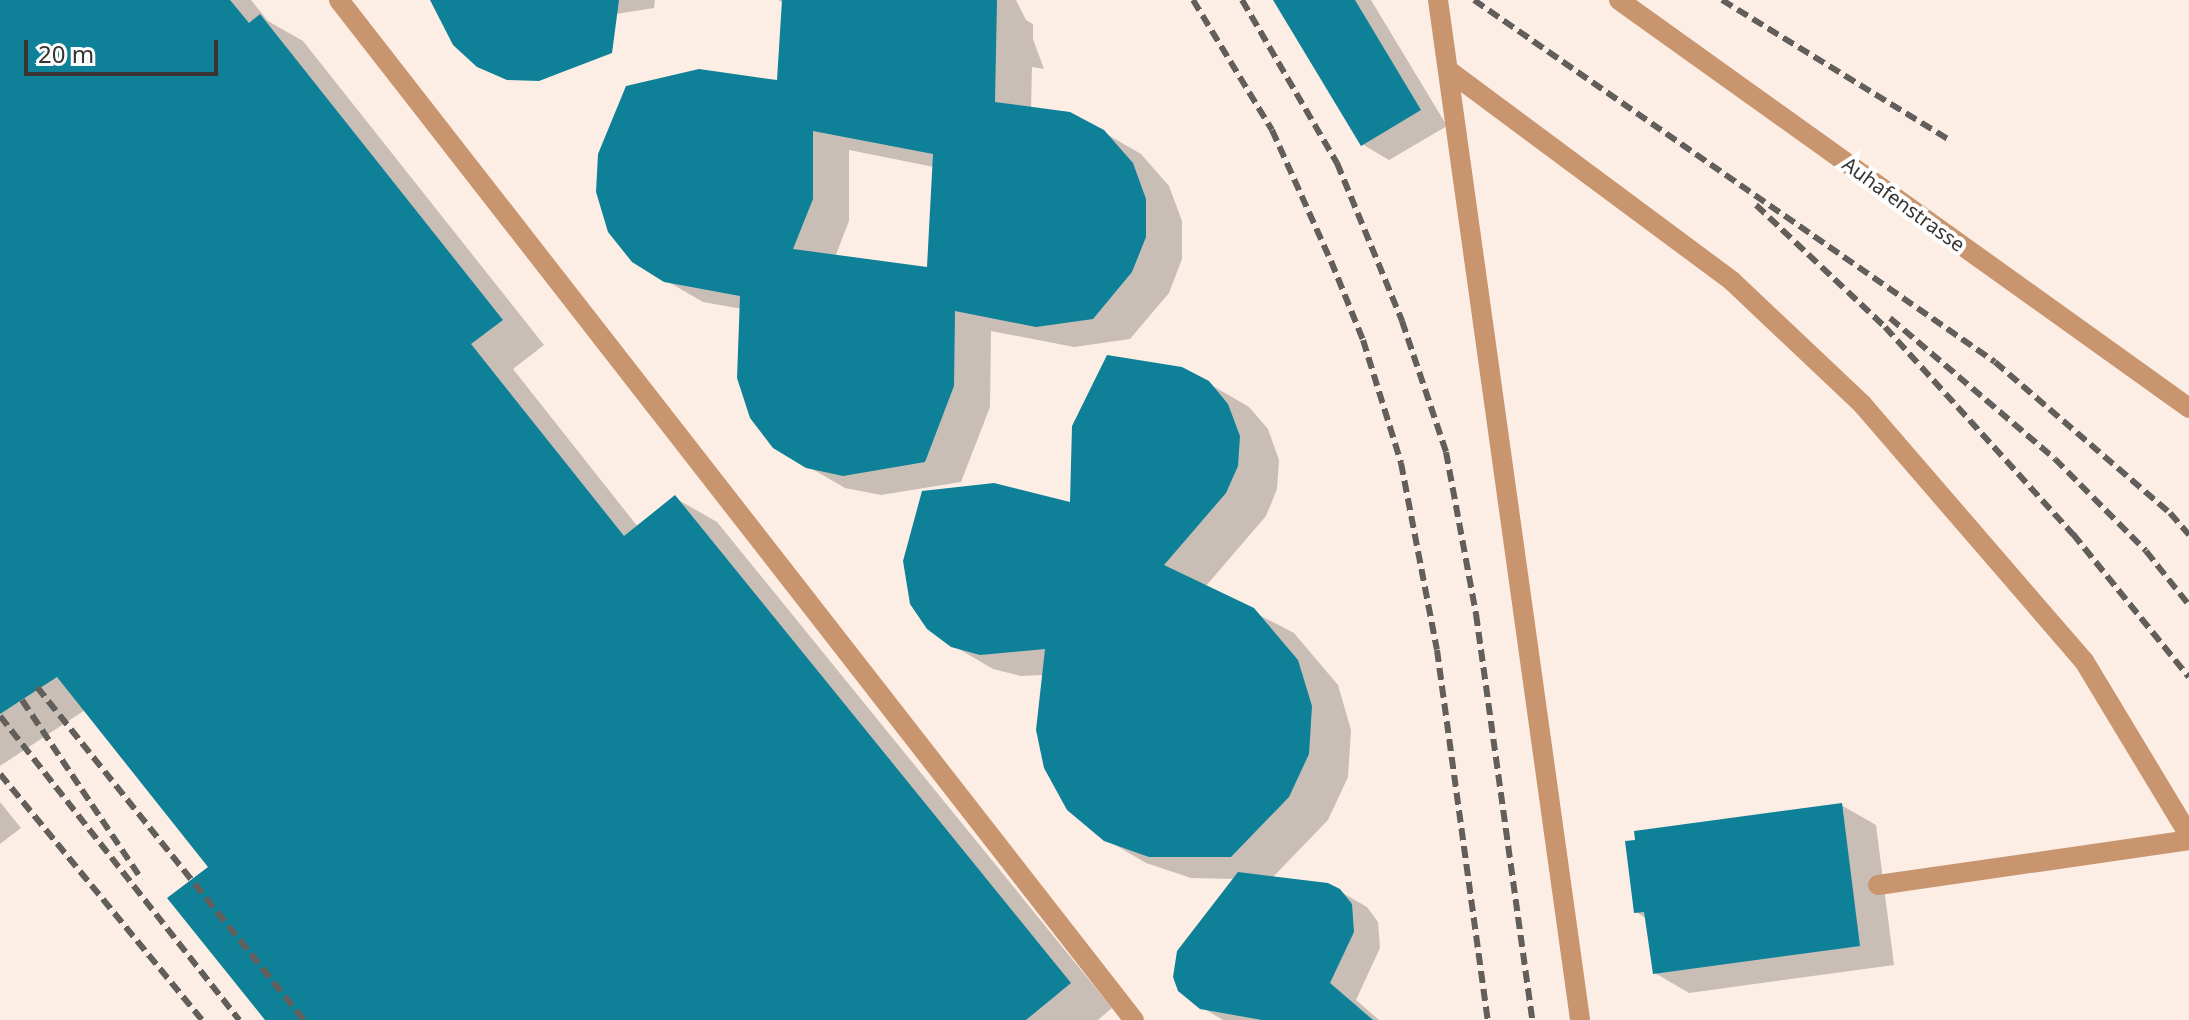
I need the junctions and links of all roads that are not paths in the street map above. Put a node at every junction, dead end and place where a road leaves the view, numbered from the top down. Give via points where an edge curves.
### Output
1 (339, 0) edge
2 (1438, 0) edge
3 (1619, 0) edge
4 (1448, 70) junction
5 (2189, 408) edge
6 (2189, 837) edge
7 (1878, 885) dead end
8 (1134, 1020) edge
9 (1580, 1020) edge

1 - 8 street
2 - 4 street
3 - 5 street, Auhafenstrasse
4 - 6 street via 1732,281 1862,404 2084,661
4 - 9 street
6 - 7 street

